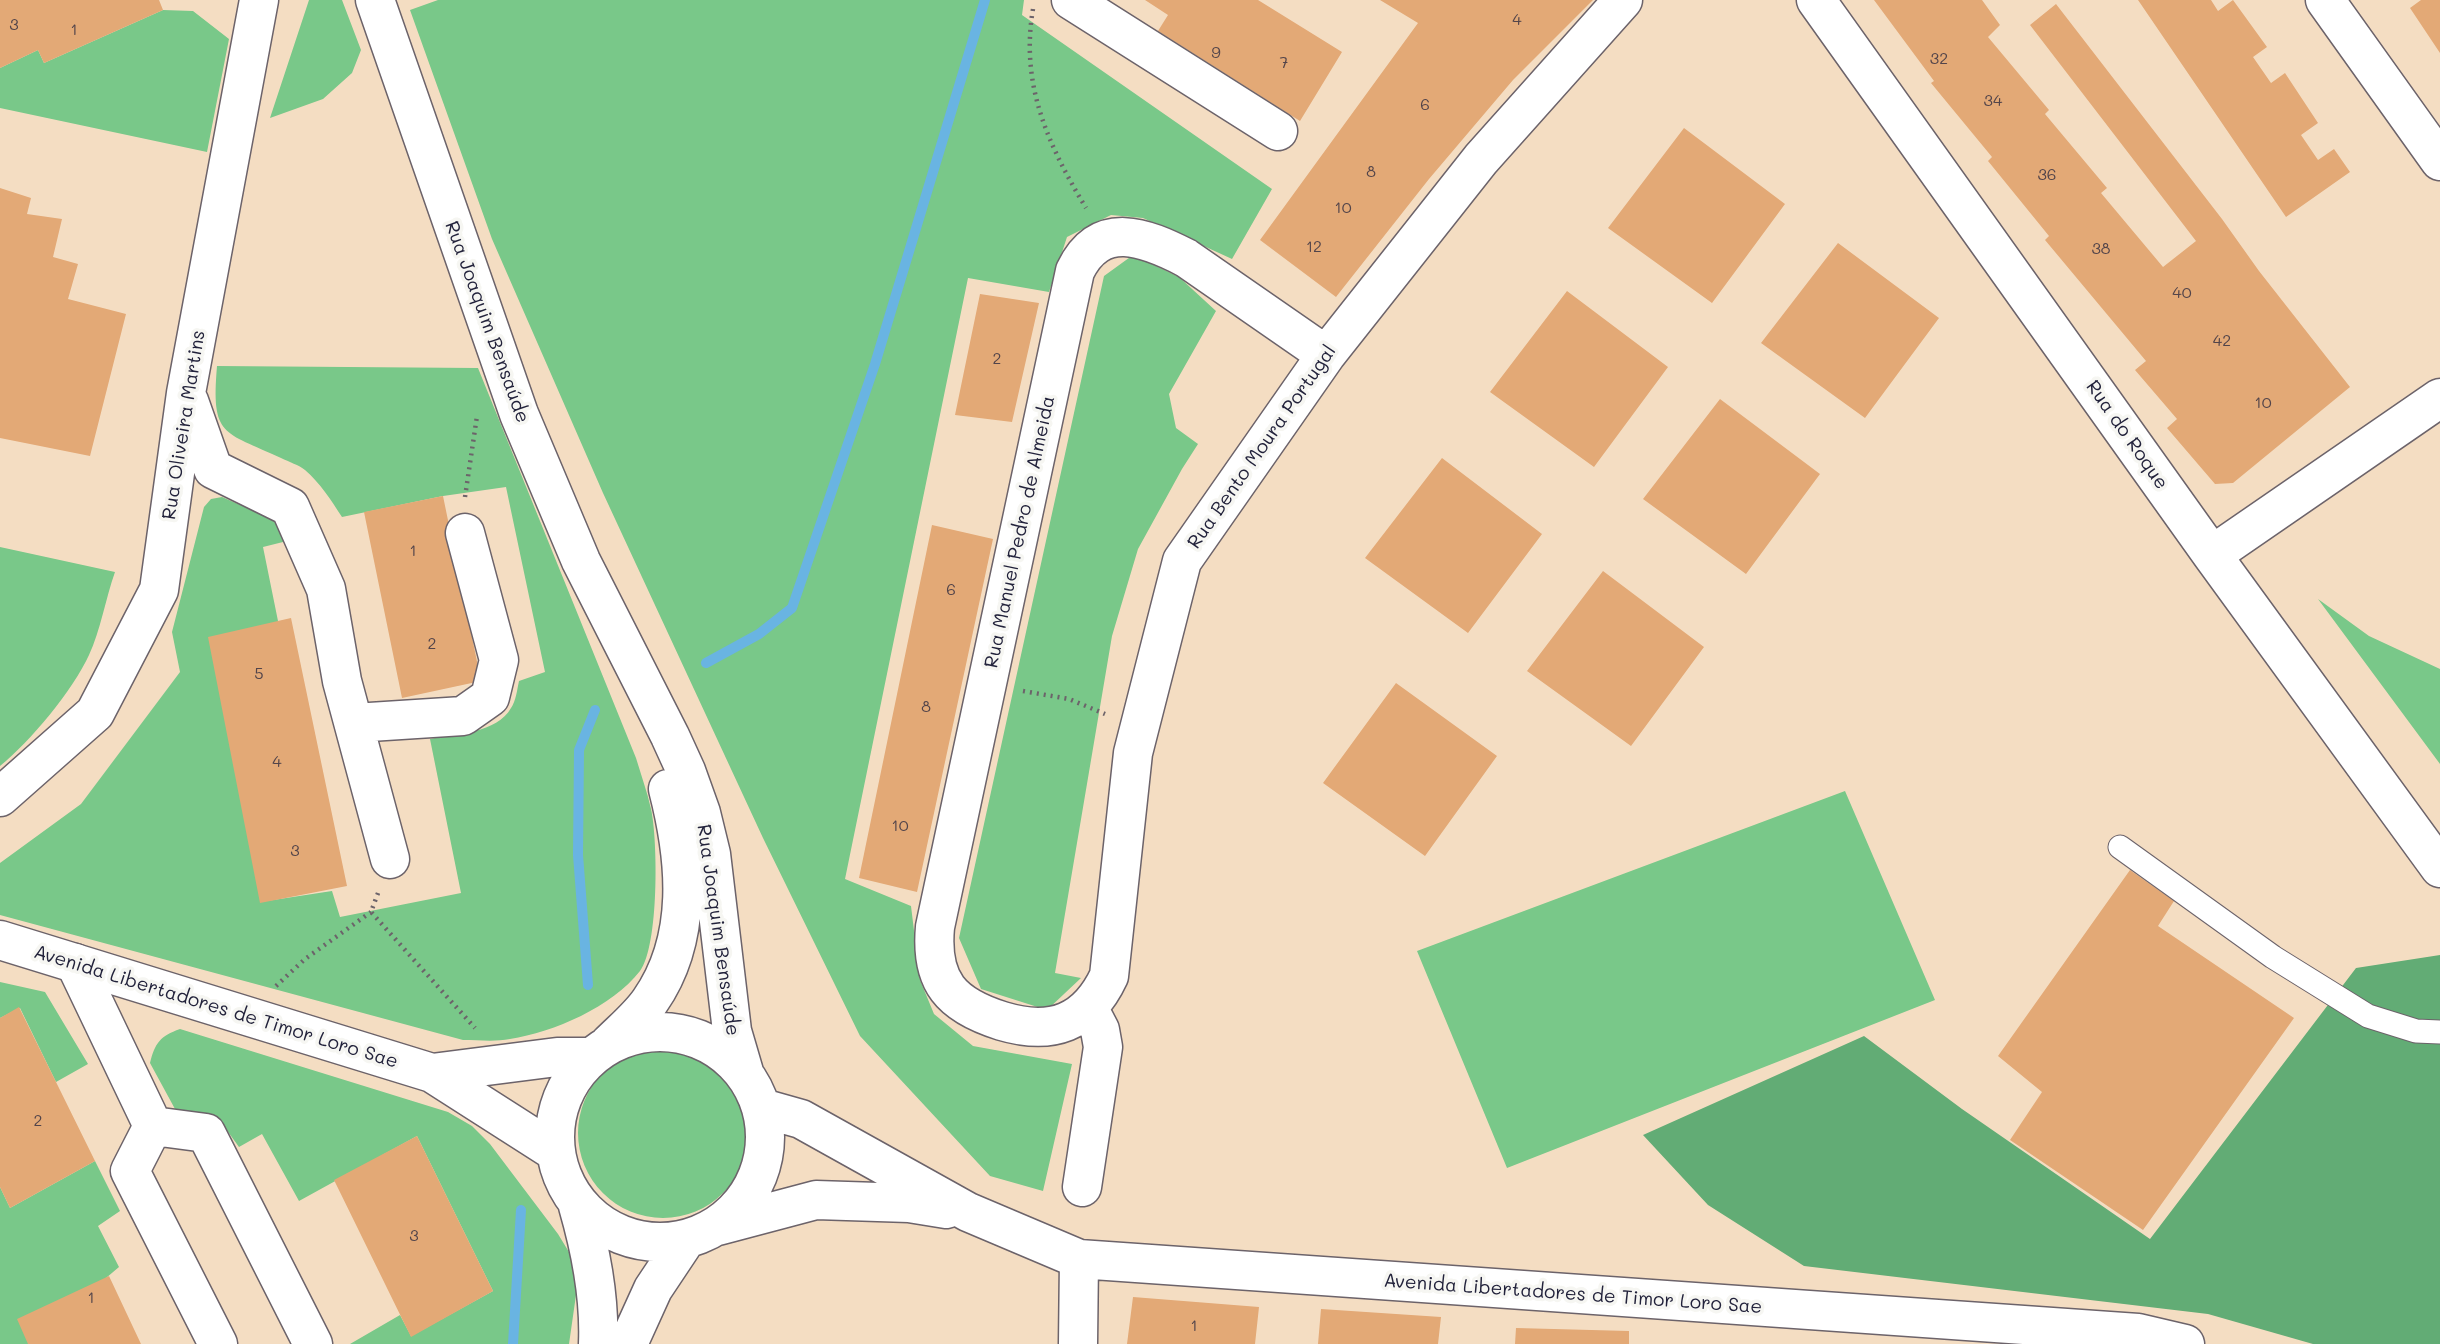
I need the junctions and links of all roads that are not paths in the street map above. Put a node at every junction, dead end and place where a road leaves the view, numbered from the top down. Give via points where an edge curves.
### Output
1 (259, 0) edge
2 (374, 0) edge
3 (1071, 0) edge
4 (1623, 0) edge
5 (1816, 0) edge
6 (2325, 0) edge
7 (1278, 131) dead end
8 (2440, 161) edge
9 (1326, 355) junction
10 (186, 393) junction
11 (2440, 398) edge
12 (465, 533) road end
13 (2212, 555) junction
14 (618, 637) junction
15 (354, 723) junction
16 (0, 797) edge
17 (2120, 848) dead end
18 (390, 859) road end
19 (2440, 868) edge
20 (0, 940) edge
21 (75, 963) junction
22 (1088, 1007) junction
23 (1035, 1029) joint
24 (2440, 1032) edge
25 (599, 1051) junction
26 (744, 1072) junction
27 (432, 1073) junction
28 (762, 1108) junction
29 (153, 1126) junction
30 (554, 1151) junction
31 (1083, 1187) dead end
32 (578, 1206) junction
33 (968, 1212) junction
34 (702, 1233) junction
35 (1079, 1259) junction
36 (2056, 1336) edge
37 (219, 1344) edge
38 (313, 1344) edge
39 (598, 1344) edge
40 (628, 1344) edge
41 (1078, 1344) edge
42 (2185, 1344) edge

1 - 10 street, Rua Oliveira Martins
2 - 14 street, Rua Joaquim Bensaúde via 519,414
3 - 7 street
4 - 9 street, Rua Bento Moura Portugal via 1481,159
5 - 13 street, Rua do Roque
6 - 8 street
9 - 22 street, Rua Bento Moura Portugal via 1182,561 1133,753 1109,976
9 - 23 street, Rua Manuel Pedro de Almeida via 1164,247 1134,238 1105,239 1083,255 1075,271 933,948 945,986 958,1001 984,1015
10 - 15 street via 213,469 290,507 326,589
10 - 16 street, Rua Oliveira Martins via 159,590 95,713
11 - 13 street
12 - 15 street via 499,660 490,697 463,716
13 - 19 street, Rua do Roque
14 - 25 street, Rua Joaquim Bensaúde via 678,828 683,902 673,956 650,1001
14 - 26 street, Rua Joaquim Bensaúde via 670,736 701,813 713,865 732,1031
15 - 18 street
17 - 24 lane via 2273,957 2368,1016 2416,1031
20 - 21 street, Avenida Libertadores de Timor Loro Sae
21 - 27 street, Avenida Libertadores de Timor Loro Sae
21 - 29 street
22 - 23 street, Rua Bento Moura Portugal via 1062,1024
22 - 31 street via 1103,1047
25 - 26 street via 644,1032 684,1034 712,1045
25 - 27 street, Avenida Libertadores de Timor Loro Sae
25 - 30 street via 567,1085 555,1120
26 - 28 street
27 - 30 street, Avenida Libertadores de Timor Loro Sae
28 - 33 street, Avenida Libertadores de Timor Loro Sae via 801,1119
28 - 34 street via 765,1151 758,1179 737,1210
29 - 37 street via 130,1171
29 - 38 street via 206,1133
30 - 32 street via 561,1176
32 - 34 street via 616,1235 651,1244
32 - 39 street via 592,1254
33 - 34 street, Avenida Libertadores de Timor Loro Sae via 909,1203 816,1200
33 - 35 street, Avenida Libertadores de Timor Loro Sae
34 - 40 street via 653,1289
35 - 36 street, Avenida Libertadores de Timor Loro Sae
35 - 41 street
36 - 42 street, Avenida Libertadores de Timor Loro Sae via 2138,1334

